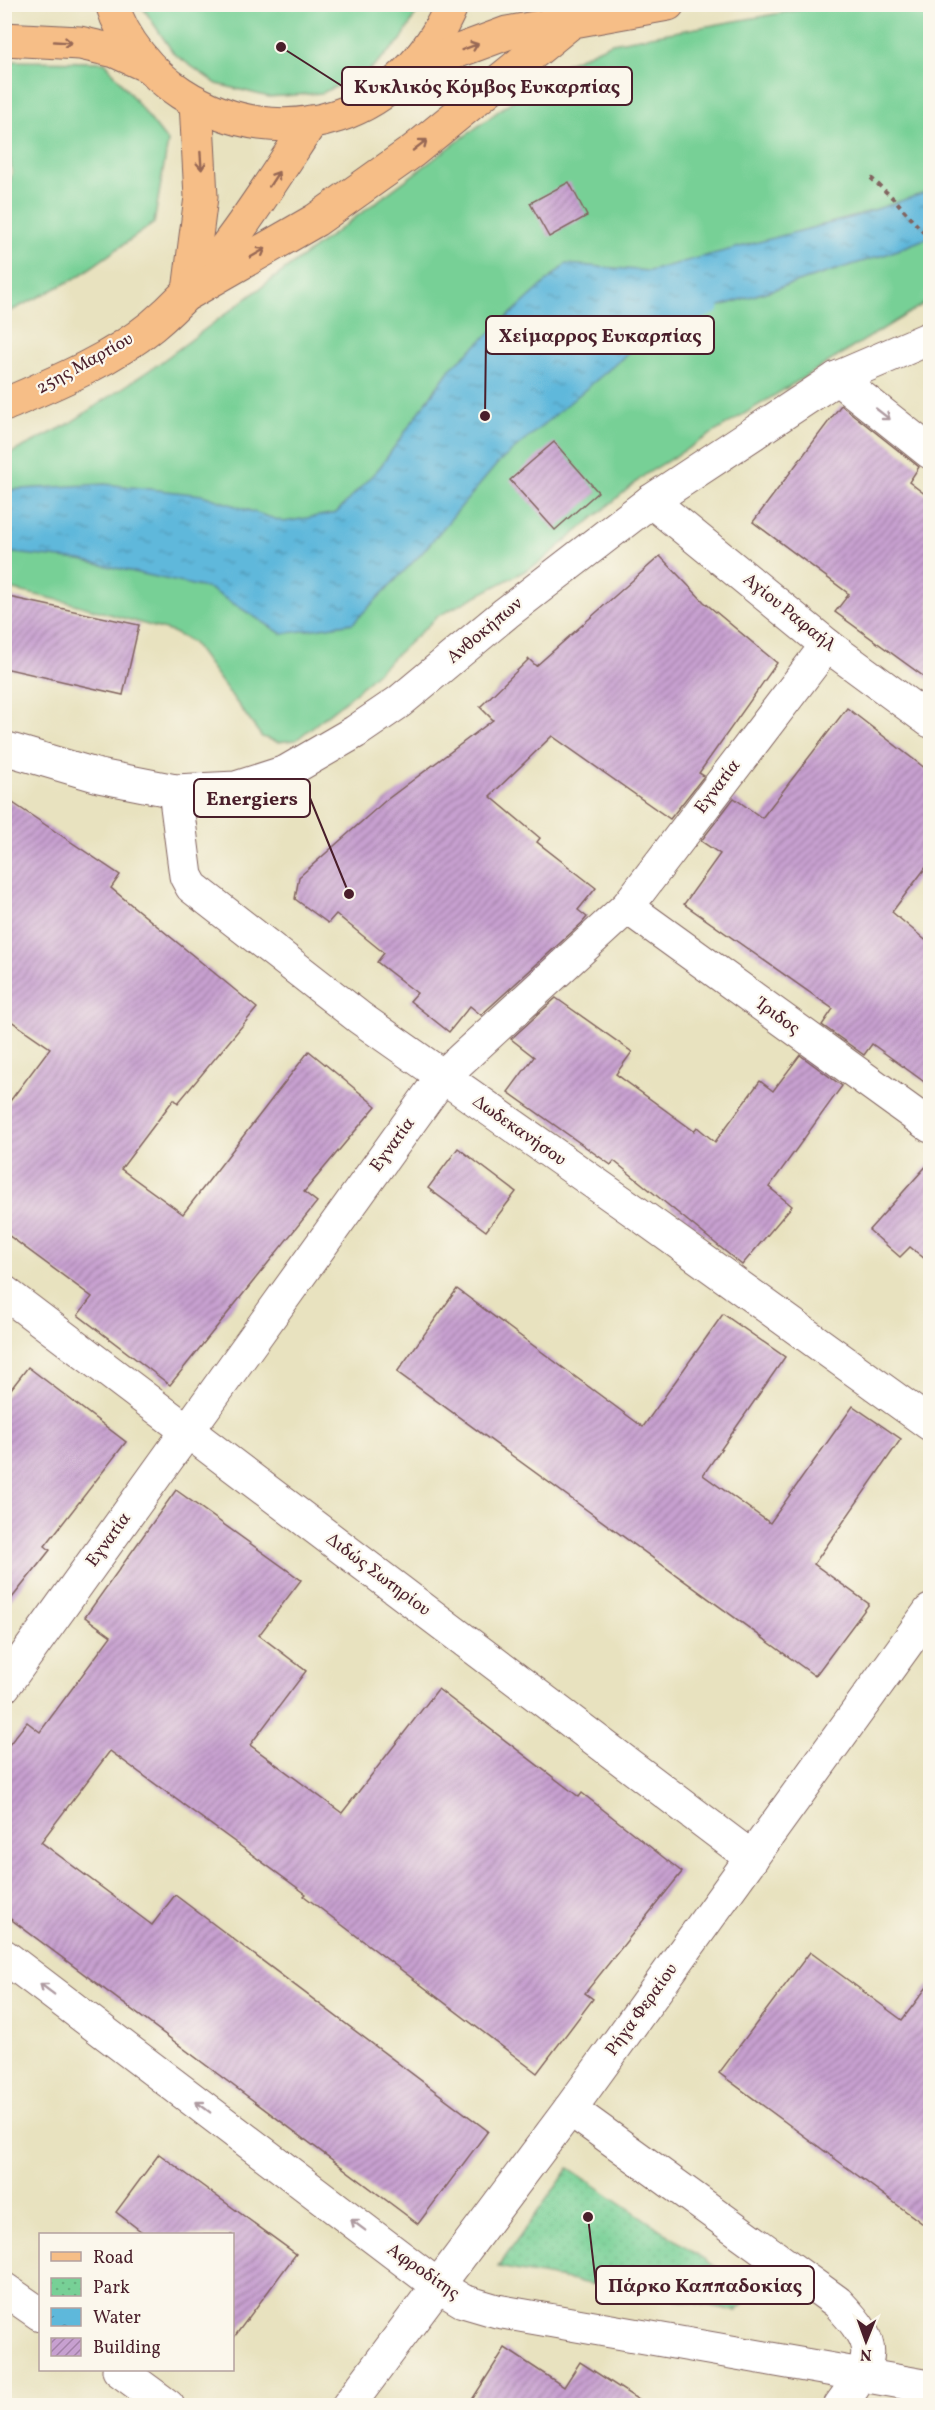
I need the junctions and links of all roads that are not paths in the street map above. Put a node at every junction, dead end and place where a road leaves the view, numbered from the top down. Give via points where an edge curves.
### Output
1 (112, 4) edge
2 (452, 4) edge
3 (668, 4) edge
4 (570, 23) junction
5 (4, 39) edge
6 (148, 66) junction
7 (415, 67) junction
8 (196, 102) junction
9 (311, 122) junction
10 (189, 293) junction
11 (930, 338) edge
12 (837, 378) junction
13 (4, 405) edge
14 (930, 452) edge
15 (651, 501) junction
16 (827, 645) junction
17 (930, 721) edge
18 (4, 748) edge
19 (175, 791) junction
20 (627, 907) junction
21 (442, 1077) junction
22 (930, 1126) edge
23 (4, 1292) edge
24 (930, 1424) edge
25 (188, 1430) junction
26 (930, 1613) edge
27 (4, 1686) edge
28 (752, 1858) junction
29 (4, 1956) edge
30 (570, 2109) junction
31 (438, 2286) junction
32 (4, 2289) edge
33 (39, 2313) edge
34 (120, 2371) edge
35 (863, 2375) junction
36 (930, 2387) edge
37 (168, 2406) edge
38 (348, 2406) edge
39 (840, 2406) edge

1 - 6 main road via 130,42
2 - 7 main road via 431,47
3 - 4 main road
7 -> 4 main road via 507,33
10 -> 4 main road via 316,220 422,144
5 -> 6 main road via 80,43 115,51
6 - 8 main road
7 - 9 main road via 368,103
8 - 9 main road via 251,122
8 -> 10 main road via 201,197
10 -> 9 main road
10 - 13 main road, 25ης Μαρτίου via 151,327 102,359
11 - 12 street, Ανθοκήπων
12 -> 14 street
12 - 15 street, Ανθοκήπων
15 - 16 street, Αγίου Ραφαήλ
15 - 19 street, Ανθοκήπων via 399,702 315,757 286,772 236,789
16 - 17 street, Αγίου Ραφαήλ
16 - 20 street, Εγνατία
18 - 19 street, Ανθοκήπων via 99,776
19 - 21 street, Δωδεκανήσου via 186,876 192,887
20 - 21 street, Εγνατία
20 - 22 street, Ίριδος
21 - 24 street, Δωδεκανήσου
21 - 25 street, Εγνατία
23 - 25 street, Διδώς Σωτηρίου
25 - 27 street, Εγνατία
25 - 28 street, Διδώς Σωτηρίου
26 - 28 street, Ρήγα Φεραίου
28 - 30 street, Ρήγα Φεραίου
31 -> 29 street, Αφροδίτης
30 - 31 street, Ρήγα Φεραίου
30 - 35 street via 837,2302 854,2320 869,2348
31 - 35 street, Αφροδίτης via 463,2301 497,2311
31 - 38 street, Ρήγα Φεραίου
32 - 33 street
34 - 37 street
35 - 36 street, Αφροδίτης
35 - 39 street

